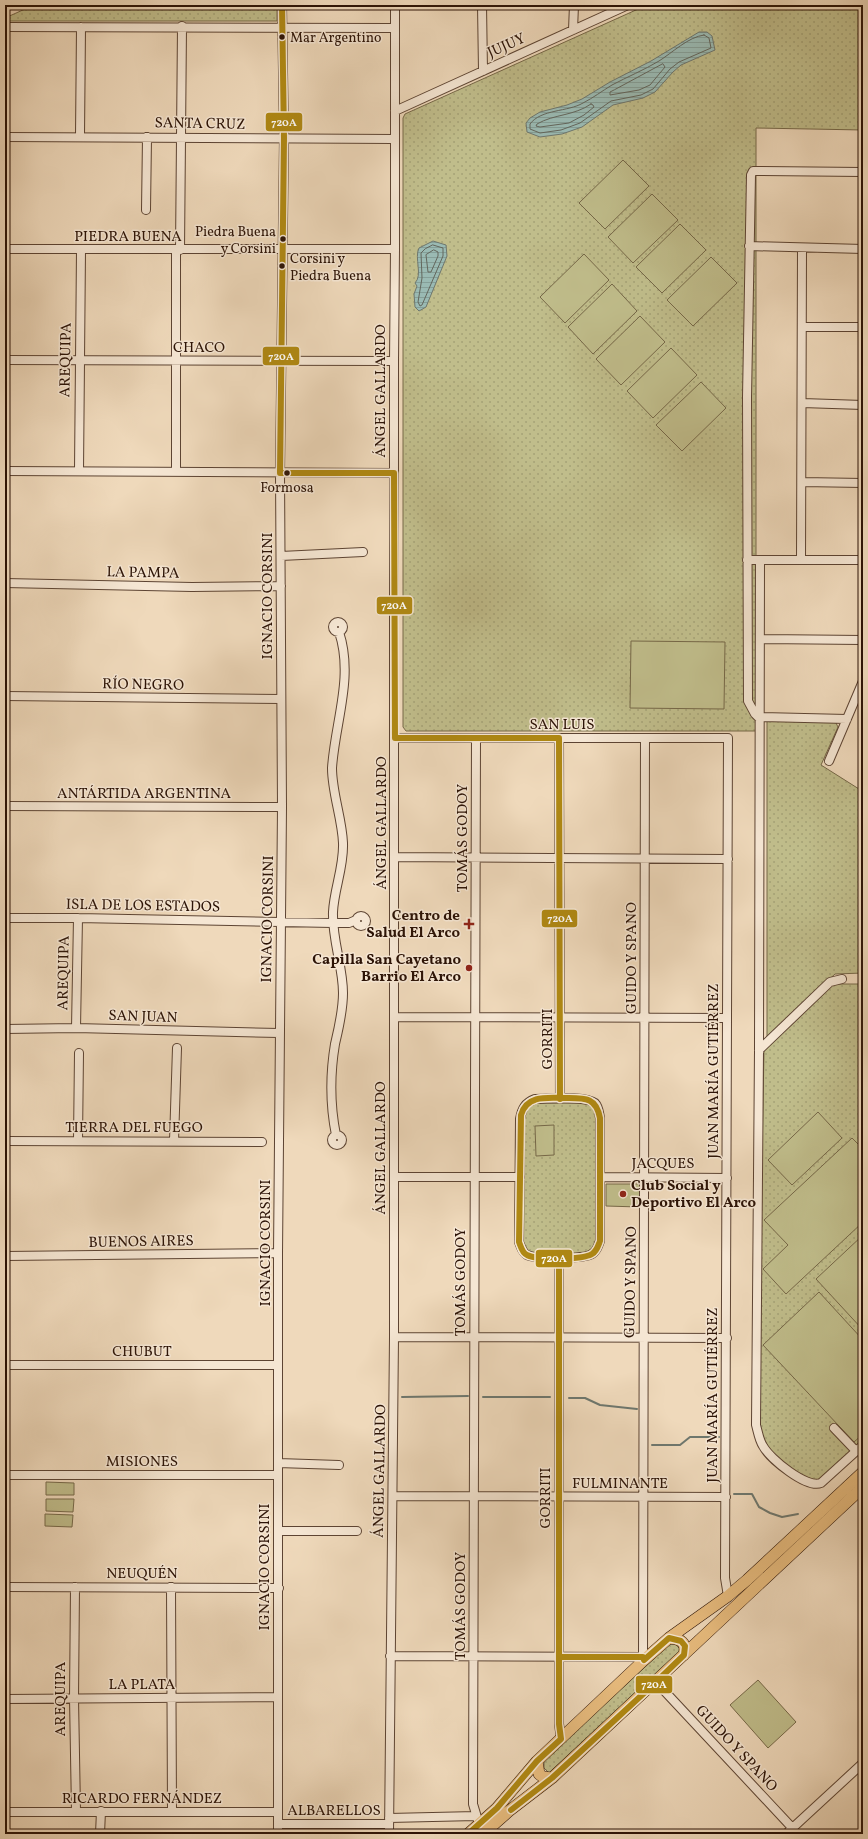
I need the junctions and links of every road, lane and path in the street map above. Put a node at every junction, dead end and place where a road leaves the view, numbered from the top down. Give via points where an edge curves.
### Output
1 (8, 5) edge
2 (282, 5) edge
3 (395, 5) edge
4 (482, 5) edge
5 (574, 5) edge
6 (628, 5) edge
7 (5, 6) edge
8 (182, 26) junction
9 (5, 27) edge
10 (81, 27) junction
11 (282, 27) junction
12 (395, 28) junction
13 (573, 30) junction
14 (482, 71) junction
15 (395, 110) junction
16 (80, 136) junction
17 (5, 137) edge
18 (147, 137) junction
19 (180, 137) junction
20 (284, 138) junction
21 (394, 138) junction
22 (863, 172) edge
23 (146, 210) dead end
24 (749, 246) junction
25 (802, 248) junction
26 (5, 249) edge
27 (395, 249) junction
28 (863, 249) edge
29 (81, 250) junction
30 (178, 250) junction
31 (282, 250) junction
32 (802, 327) junction
33 (863, 327) edge
34 (5, 360) edge
35 (79, 361) junction
36 (176, 361) junction
37 (281, 361) junction
38 (394, 361) junction
39 (802, 403) junction
40 (863, 406) edge
41 (5, 471) edge
42 (79, 471) junction
43 (176, 472) junction
44 (280, 473) junction
45 (394, 473) junction
46 (802, 482) junction
47 (863, 483) edge
48 (364, 552) dead end
49 (281, 556) junction
50 (747, 560) junction
51 (760, 560) junction
52 (801, 560) junction
53 (863, 560) edge
54 (5, 583) edge
55 (281, 586) junction
56 (339, 632) dead end
57 (761, 640) junction
58 (863, 640) edge
59 (863, 681) edge
60 (5, 696) edge
61 (281, 699) junction
62 (760, 718) junction
63 (847, 719) junction
64 (395, 738) junction
65 (476, 738) junction
66 (560, 738) junction
67 (646, 738) junction
68 (728, 738) joint
69 (829, 761) dead end
70 (5, 806) edge
71 (282, 807) junction
72 (394, 857) junction
73 (476, 858) junction
74 (561, 858) junction
75 (645, 859) junction
76 (728, 859) junction
77 (5, 918) edge
78 (78, 918) junction
79 (356, 920) dead end
80 (281, 922) junction
81 (333, 923) junction
82 (842, 979) dead end
83 (394, 1017) junction
84 (475, 1017) junction
85 (561, 1018) junction
86 (644, 1018) junction
87 (727, 1018) junction
88 (76, 1028) junction
89 (5, 1029) edge
90 (279, 1034) junction
91 (177, 1048) dead end
92 (759, 1050) junction
93 (79, 1053) dead end
94 (560, 1099) junction
95 (336, 1135) dead end
96 (78, 1140) junction
97 (5, 1141) edge
98 (174, 1141) junction
99 (262, 1142) dead end
100 (394, 1177) junction
101 (475, 1177) junction
102 (520, 1177) junction
103 (600, 1177) junction
104 (645, 1177) junction
105 (727, 1178) junction
106 (278, 1253) junction
107 (5, 1256) edge
108 (559, 1257) junction
109 (474, 1336) junction
110 (394, 1337) junction
111 (559, 1337) junction
112 (643, 1337) junction
113 (726, 1338) junction
114 (5, 1365) edge
115 (278, 1365) junction
116 (834, 1428) dead end
117 (863, 1445) edge
118 (856, 1451) junction
119 (278, 1462) junction
120 (339, 1465) dead end
121 (863, 1472) edge
122 (5, 1475) edge
123 (278, 1475) junction
124 (863, 1487) edge
125 (393, 1496) junction
126 (474, 1496) junction
127 (559, 1496) junction
128 (643, 1497) junction
129 (726, 1497) junction
130 (279, 1531) junction
131 (357, 1532) dead end
132 (5, 1586) edge
133 (75, 1587) junction
134 (171, 1587) junction
135 (278, 1588) junction
136 (728, 1596) junction
137 (669, 1638) junction
138 (684, 1655) junction
139 (390, 1656) junction
140 (473, 1656) junction
141 (558, 1657) junction
142 (643, 1659) junction
143 (656, 1682) junction
144 (278, 1697) junction
145 (74, 1698) junction
146 (171, 1698) junction
147 (5, 1699) edge
148 (561, 1739) junction
149 (537, 1761) junction
150 (863, 1763) edge
151 (552, 1778) junction
152 (76, 1811) junction
153 (101, 1811) junction
154 (172, 1811) junction
155 (5, 1812) edge
156 (278, 1812) junction
157 (389, 1821) junction
158 (278, 1824) junction
159 (479, 1825) edge
160 (795, 1831) edge
161 (100, 1834) edge
162 (278, 1834) edge
163 (389, 1834) edge
164 (468, 1834) edge
165 (786, 1834) edge

1 - 7 street
2 - 11 street, IGNACIO CORSINI
3 - 12 street, ÁNGEL GALLARDO
4 - 14 street
5 - 13 street
6 - 13 street, JUJUY
8 - 10 street
8 - 11 street
8 - 19 street
9 - 10 street
10 - 16 street
11 - 12 street
11 - 20 street, IGNACIO CORSINI
12 - 15 street, ÁNGEL GALLARDO
13 - 14 street, JUJUY
14 - 15 street, JUJUY
15 - 21 street, ÁNGEL GALLARDO
16 - 17 street, SANTA CRUZ
16 - 18 street, SANTA CRUZ
18 - 19 street, SANTA CRUZ
18 - 23 street
19 - 20 street, SANTA CRUZ
19 - 30 street
20 - 21 street, SANTA CRUZ
20 - 31 street, IGNACIO CORSINI
21 - 27 street, ÁNGEL GALLARDO
22 - 24 street via 753,171
24 - 25 street
24 - 50 street
25 - 28 street
25 - 32 street
26 - 29 street, PIEDRA BUENA
27 - 31 street, PIEDRA BUENA
27 - 38 street, ÁNGEL GALLARDO
29 - 30 street, PIEDRA BUENA
29 - 35 street, AREQUIPA
30 - 31 street, PIEDRA BUENA
30 - 36 street
31 - 37 street, IGNACIO CORSINI
32 - 33 street
32 - 39 street
34 - 35 street, CHACO
35 - 36 street, CHACO
35 - 42 street, AREQUIPA
36 - 37 street, CHACO
36 - 43 street
37 - 38 street, CHACO
37 - 44 street, IGNACIO CORSINI
38 - 45 street, ÁNGEL GALLARDO
39 - 40 street
39 - 46 street
41 - 42 street
42 - 43 street
43 - 44 street
44 - 45 street
44 - 49 street, IGNACIO CORSINI
45 - 64 street, ÁNGEL GALLARDO
46 - 47 street
46 - 52 street
48 - 49 street
49 - 55 street, IGNACIO CORSINI
50 - 51 street
50 - 62 street via 748,701
51 - 52 street
51 - 57 street
52 - 53 street
54 - 55 street, LA PAMPA
55 - 61 street, IGNACIO CORSINI
56 - 81 street via 344,646 345,670 332,780 343,845
57 - 58 street
57 - 62 street
59 - 63 street
60 - 61 street, RÍO NEGRO
61 - 71 street, IGNACIO CORSINI
62 - 63 street
62 - 92 street
63 - 69 street
64 - 65 street, SAN LUIS
64 - 72 street, ÁNGEL GALLARDO
65 - 66 street, SAN LUIS
65 - 73 street, TOMÁS GODOY
66 - 67 street, SAN LUIS
66 - 74 street, GORRITI
67 - 68 street, SAN LUIS
67 - 75 street, GUIDO Y SPANO
68 - 76 street, JUAN MARÍA GUTIÉRREZ
70 - 71 street, ANTÁRTIDA ARGENTINA
71 - 80 street, IGNACIO CORSINI
72 - 73 street
72 - 83 street, ÁNGEL GALLARDO
73 - 74 street
73 - 84 street, TOMÁS GODOY
74 - 75 street
74 - 85 street, GORRITI
75 - 76 street
75 - 86 street, GUIDO Y SPANO
76 - 87 street, JUAN MARÍA GUTIÉRREZ
77 - 78 street, ISLA DE LOS ESTADOS
78 - 80 street, ISLA DE LOS ESTADOS
78 - 88 street, AREQUIPA
79 - 81 street, ISLA DE LOS ESTADOS via 349,923
80 - 81 street, ISLA DE LOS ESTADOS
80 - 90 street, IGNACIO CORSINI
81 - 95 street via 343,986 342,1012 331,1084 332,1117
82 - 92 street via 830,982
83 - 84 street
83 - 100 street, ÁNGEL GALLARDO
84 - 85 street
84 - 101 street, TOMÁS GODOY
85 - 86 street
85 - 94 street, GORRITI
86 - 87 street
86 - 104 street, GUIDO Y SPANO
87 - 105 street, JUAN MARÍA GUTIÉRREZ
88 - 89 street, SAN JUAN
88 - 90 street, SAN JUAN
90 - 106 street, IGNACIO CORSINI
91 - 98 street
92 - 118 street via 756,1425 759,1438 769,1454 787,1469 813,1484 821,1484
93 - 96 street
94 - 102 street via 535,1099 527,1102 522,1109
94 - 103 street via 586,1099 595,1103 598,1108
96 - 97 street, TIERRA DEL FUEGO
96 - 98 street, TIERRA DEL FUEGO
98 - 99 street, TIERRA DEL FUEGO
100 - 101 street
100 - 110 street, ÁNGEL GALLARDO
101 - 102 street
101 - 109 street, TOMÁS GODOY
102 - 108 street via 522,1250 527,1255 536,1257
103 - 104 street, JACQUES
103 - 108 street via 600,1241 597,1249 587,1256
104 - 105 street, JACQUES
104 - 112 street, GUIDO Y SPANO
105 - 113 street, JUAN MARÍA GUTIÉRREZ
106 - 107 street, BUENOS AIRES
106 - 115 street, IGNACIO CORSINI
108 - 111 street, GORRITI
109 - 110 street
109 - 111 street
109 - 126 street, TOMÁS GODOY
110 - 125 street, ÁNGEL GALLARDO
111 - 112 street
111 - 127 street, GORRITI
112 - 113 street
112 - 128 street, GUIDO Y SPANO
113 - 129 street, JUAN MARÍA GUTIÉRREZ
114 - 115 street, CHUBUT
115 - 119 street, IGNACIO CORSINI
116 - 118 street
117 - 118 street
119 - 120 street
119 - 123 street, IGNACIO CORSINI
121 - 136 main road
122 - 123 street, MISIONES
123 - 130 street, IGNACIO CORSINI
124 - 138 main road
125 - 126 street, FULMINANTE
125 - 139 street, ÁNGEL GALLARDO
126 - 127 street, FULMINANTE
126 - 140 street, TOMÁS GODOY
127 - 128 street, FULMINANTE
127 - 141 street, GORRITI
128 - 129 street, FULMINANTE
128 - 142 street, GUIDO Y SPANO
129 - 136 street, JUAN MARÍA GUTIÉRREZ via 725,1578
130 - 131 street
130 - 135 street, IGNACIO CORSINI
132 - 133 street, NEUQUÉN
133 - 134 street, NEUQUÉN
133 - 145 street, AREQUIPA
134 - 135 street, NEUQUÉN
134 - 146 street
135 - 144 street, IGNACIO CORSINI
136 - 137 main road
137 - 138 main road via 684,1643
137 - 142 main road
138 - 143 main road
139 - 140 street
139 - 157 street, ÁNGEL GALLARDO
140 - 141 street
140 - 159 street, TOMÁS GODOY via 473,1804
141 - 142 street
141 - 148 street, GORRITI
142 - 148 main road
143 - 151 main road
143 - 160 street, GUIDO Y SPANO
144 - 146 street, LA PLATA
144 - 156 street, IGNACIO CORSINI
145 - 146 street, LA PLATA
145 - 147 street, LA PLATA
145 - 152 street, AREQUIPA
146 - 154 street
148 - 149 main road
149 - 151 main road via 539,1774
149 - 159 main road
150 - 160 street
151 - 159 main road via 509,1811
152 - 153 street, RICARDO FERNÁNDEZ
152 - 155 street, RICARDO FERNÁNDEZ
153 - 154 street, RICARDO FERNÁNDEZ
153 - 161 street
154 - 156 street, RICARDO FERNÁNDEZ
156 - 158 street, IGNACIO CORSINI
157 - 158 street, ALBARELLOS
157 - 159 street, ALBARELLOS
157 - 163 street, ÁNGEL GALLARDO
158 - 162 street, IGNACIO CORSINI
159 - 164 main road
160 - 165 street

